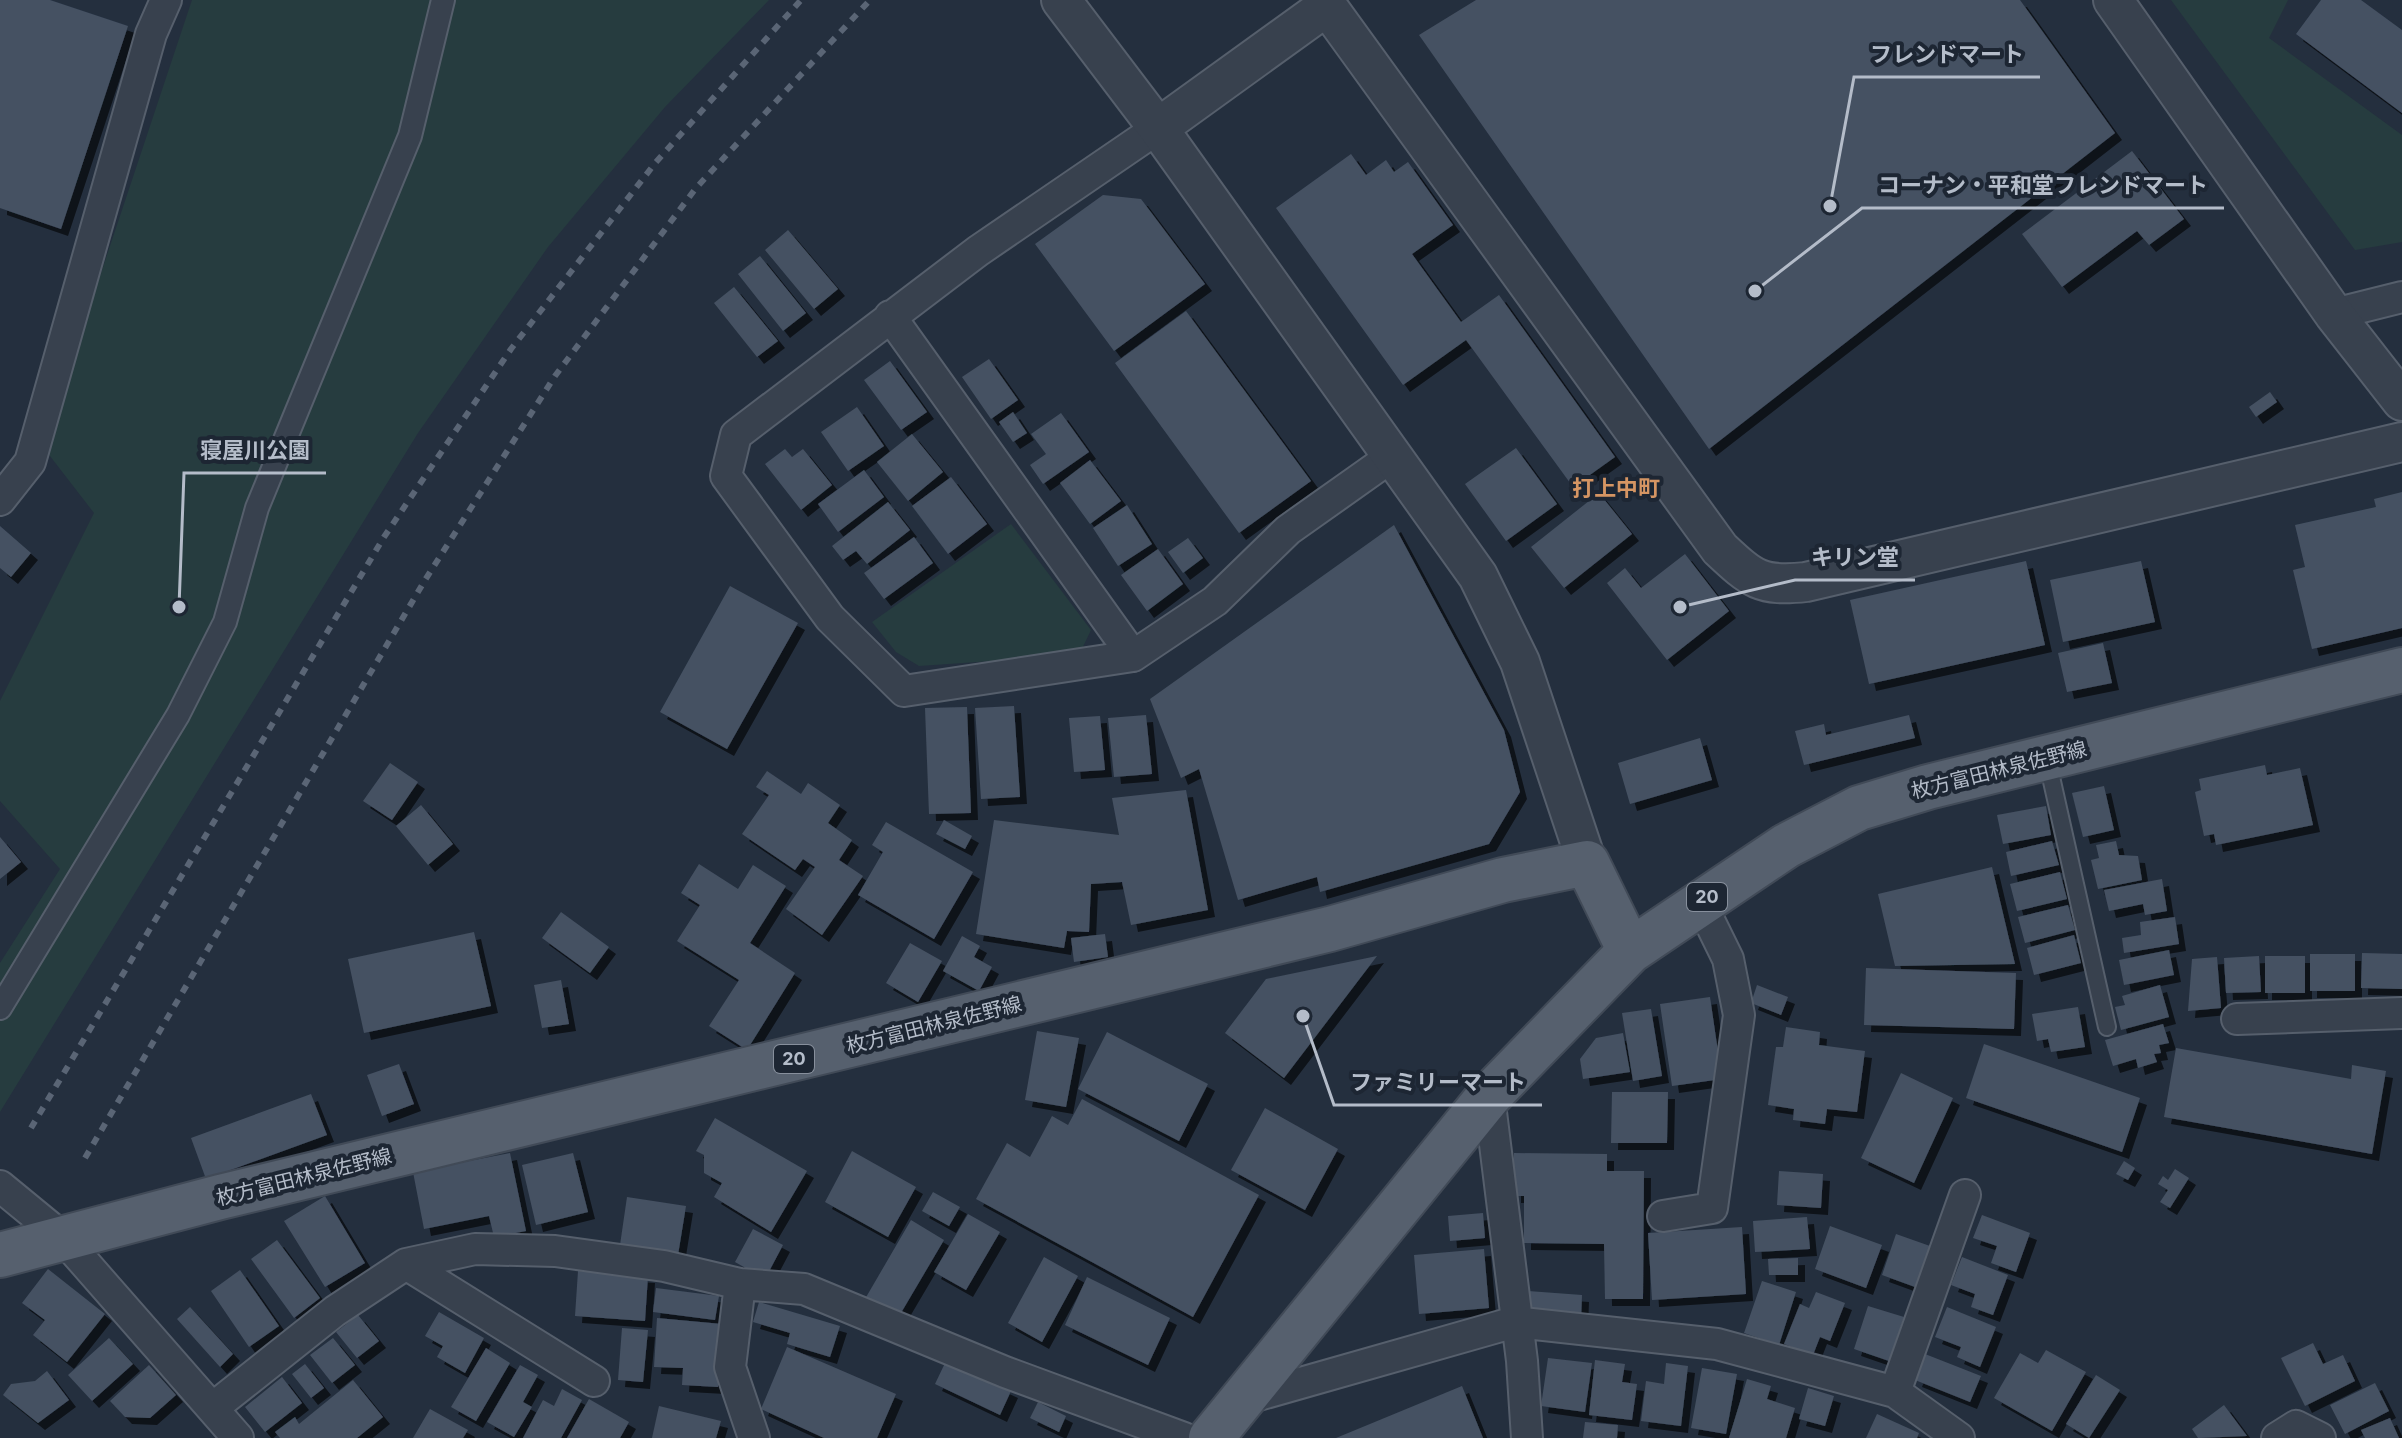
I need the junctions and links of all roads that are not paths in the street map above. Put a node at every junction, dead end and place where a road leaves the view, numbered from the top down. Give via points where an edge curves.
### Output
1 (166, 0) edge
2 (443, 0) edge
3 (1061, 0) edge
4 (2113, 0) edge
5 (1331, 3) edge
6 (1158, 128) junction
7 (2402, 297) edge
8 (2334, 314) junction
9 (890, 316) junction
10 (2402, 401) edge
11 (2402, 442) edge
12 (1391, 457) junction
13 (0, 500) edge
14 (1133, 656) junction
15 (2402, 670) edge
16 (2047, 758) junction
17 (1587, 863) junction
18 (1700, 902) junction
19 (1630, 951) junction
20 (0, 1008) edge
21 (2402, 1013) edge
22 (2237, 1019) dead end
23 (2107, 1027) dead end
24 (1489, 1096) junction
25 (0, 1186) edge
26 (1965, 1195) dead end
27 (1663, 1216) dead end
28 (62, 1237) junction
29 (0, 1255) edge
30 (406, 1264) junction
31 (740, 1284) junction
32 (1515, 1322) junction
33 (594, 1381) dead end
34 (1895, 1392) junction
35 (1241, 1400) junction
36 (214, 1407) junction
37 (238, 1438) edge
38 (754, 1438) edge
39 (1184, 1438) edge
40 (1211, 1438) edge
41 (1527, 1438) edge
42 (1959, 1438) edge
43 (2277, 1438) edge
44 (2320, 1438) edge

1 - 13 street via 151,34 30,462
2 - 20 street via 410,136 257,508 225,622 178,715
3 - 6 street
4 - 8 street
5 - 6 street
5 - 11 street via 1720,549 1743,571 1772,586
6 - 9 street
6 - 12 street
7 - 8 street
8 - 10 street
9 - 14 street
9 - 14 street via 736,435 726,476 830,618 904,691
12 - 14 street via 1288,530 1215,601
12 - 17 street via 1478,576 1520,662
15 - 16 main road, 枚方富田林泉佐野線 / 20
16 - 18 main road, 枚方富田林泉佐野線 / 20 via 1859,808 1786,846
16 - 23 lane
17 - 19 main road
17 - 28 main road, 枚方富田林泉佐野線 / 20
18 - 19 main road, 枚方富田林泉佐野線 / 20
18 - 27 street via 1728,959 1739,1015 1712,1208
19 - 24 main road, 枚方富田林泉佐野線 / 20
21 - 22 street
24 - 32 street
24 - 35 main road, 枚方富田林泉佐野線 / 20
25 - 28 street
26 - 34 street
28 - 29 main road, 枚方富田林泉佐野線 / 20
28 - 36 street
30 - 31 street via 475,1249 555,1251 664,1266
30 - 33 street
30 - 36 street via 335,1311
31 - 38 street via 730,1367
31 - 39 street via 804,1289
32 - 34 street via 1717,1344
32 - 35 street
32 - 41 street
34 - 42 street
35 - 40 main road, 枚方富田林泉佐野線 / 20
36 - 37 street
43 - 44 street via 2296,1426

